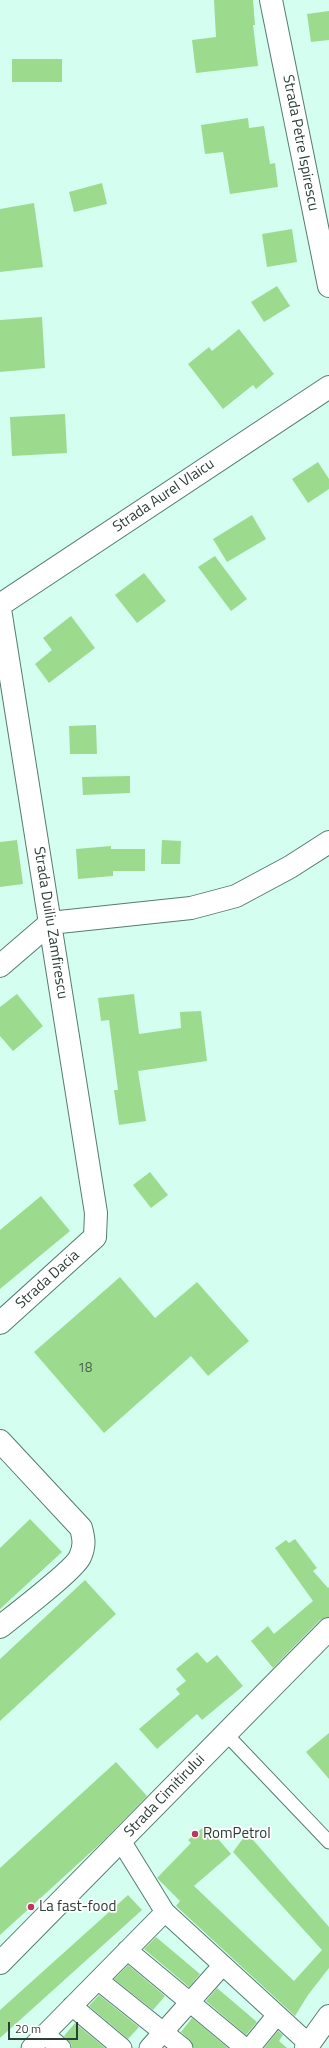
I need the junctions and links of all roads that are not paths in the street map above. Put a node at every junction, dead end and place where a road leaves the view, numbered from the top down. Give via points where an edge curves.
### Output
1 (271, 0) edge
2 (329, 286) edge
3 (329, 387) edge
4 (0, 605) edge
5 (0, 609) edge
6 (7, 703) edge
7 (329, 842) edge
8 (50, 923) junction
9 (0, 966) edge
10 (95, 1237) joint
11 (0, 1323) edge
12 (0, 1441) edge
13 (0, 1627) edge
14 (329, 1629) edge
15 (226, 1734) junction
16 (121, 1841) junction
17 (329, 1842) edge
18 (165, 1912) junction
19 (127, 1950) junction
20 (0, 1963) edge
21 (223, 1965) junction
22 (98, 1980) junction
23 (190, 2002) junction
24 (72, 2006) junction
25 (278, 2015) junction
26 (329, 2016) edge
27 (163, 2032) junction
28 (44, 2034) junction
29 (308, 2046) edge
30 (31, 2048) edge
31 (61, 2048) edge
32 (122, 2048) edge
33 (149, 2048) edge
34 (183, 2048) edge
35 (245, 2048) edge
36 (250, 2048) edge

1 - 2 street, Strada Petre Ispirescu
3 - 4 street, Strada Aurel Vlaicu
5 - 6 street, Strada Duiliu Zamfirescu
6 - 8 street, Strada Duiliu Zamfirescu
7 - 8 street via 290,867 236,896 191,908
8 - 9 street
8 - 10 street, Strada Duiliu Zamfirescu via 96,1213
10 - 11 street, Strada Dacia
12 - 13 street via 81,1528 85,1544 76,1563
14 - 15 street, Strada Cimitirului
15 - 16 street, Strada Cimitirului
15 - 17 lane
16 - 18 street
16 - 20 street, Strada Cimitirului
18 - 19 street
18 - 21 street
19 - 22 street
19 - 23 street
21 - 23 street
21 - 25 street
22 - 24 street
22 - 27 street
23 - 27 street
23 - 35 street
24 - 28 street
24 - 32 street
25 - 29 street
25 - 36 street
26 - 29 street
27 - 33 street
27 - 34 street
28 - 30 street
28 - 31 street

